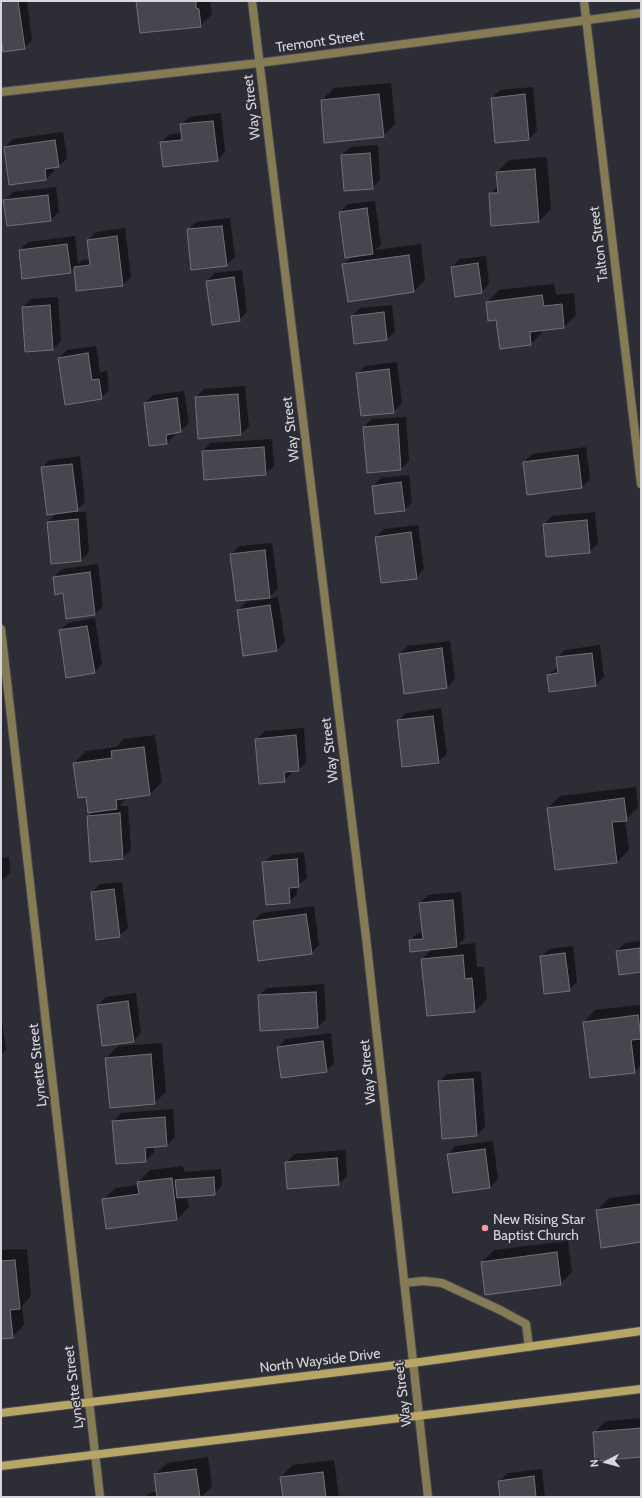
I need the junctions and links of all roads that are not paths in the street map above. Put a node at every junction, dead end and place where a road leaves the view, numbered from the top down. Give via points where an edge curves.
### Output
1 (252, 1) edge
2 (584, 1) edge
3 (641, 13) edge
4 (586, 19) junction
5 (259, 63) junction
6 (1, 92) edge
7 (641, 484) edge
8 (1, 629) edge
9 (404, 1282) junction
10 (641, 1331) edge
11 (529, 1347) junction
12 (413, 1363) junction
13 (641, 1389) edge
14 (89, 1403) junction
15 (1, 1413) edge
16 (419, 1415) junction
17 (95, 1456) junction
18 (1, 1466) edge
19 (100, 1497) edge
20 (428, 1497) edge

1 - 5 street, Way Street
2 - 4 street, Talton Street
3 - 4 street, Tremont Street
4 - 5 street, Tremont Street
4 - 7 street, Talton Street
5 - 6 street, Tremont Street
5 - 9 street, Way Street via 366,937
8 - 14 street, Lynette Street
9 - 11 street via 442,1283 500,1310 526,1324
9 - 12 street, Way Street
10 - 11 main road, North Wayside Drive
11 - 12 main road, North Wayside Drive
12 - 14 main road, North Wayside Drive
12 - 16 street, Way Street
13 - 16 main road
14 - 15 main road, North Wayside Drive
14 - 17 street, Lynette Street
16 - 17 main road
16 - 20 street, Way Street
17 - 18 main road
17 - 19 street, Lynette Street

